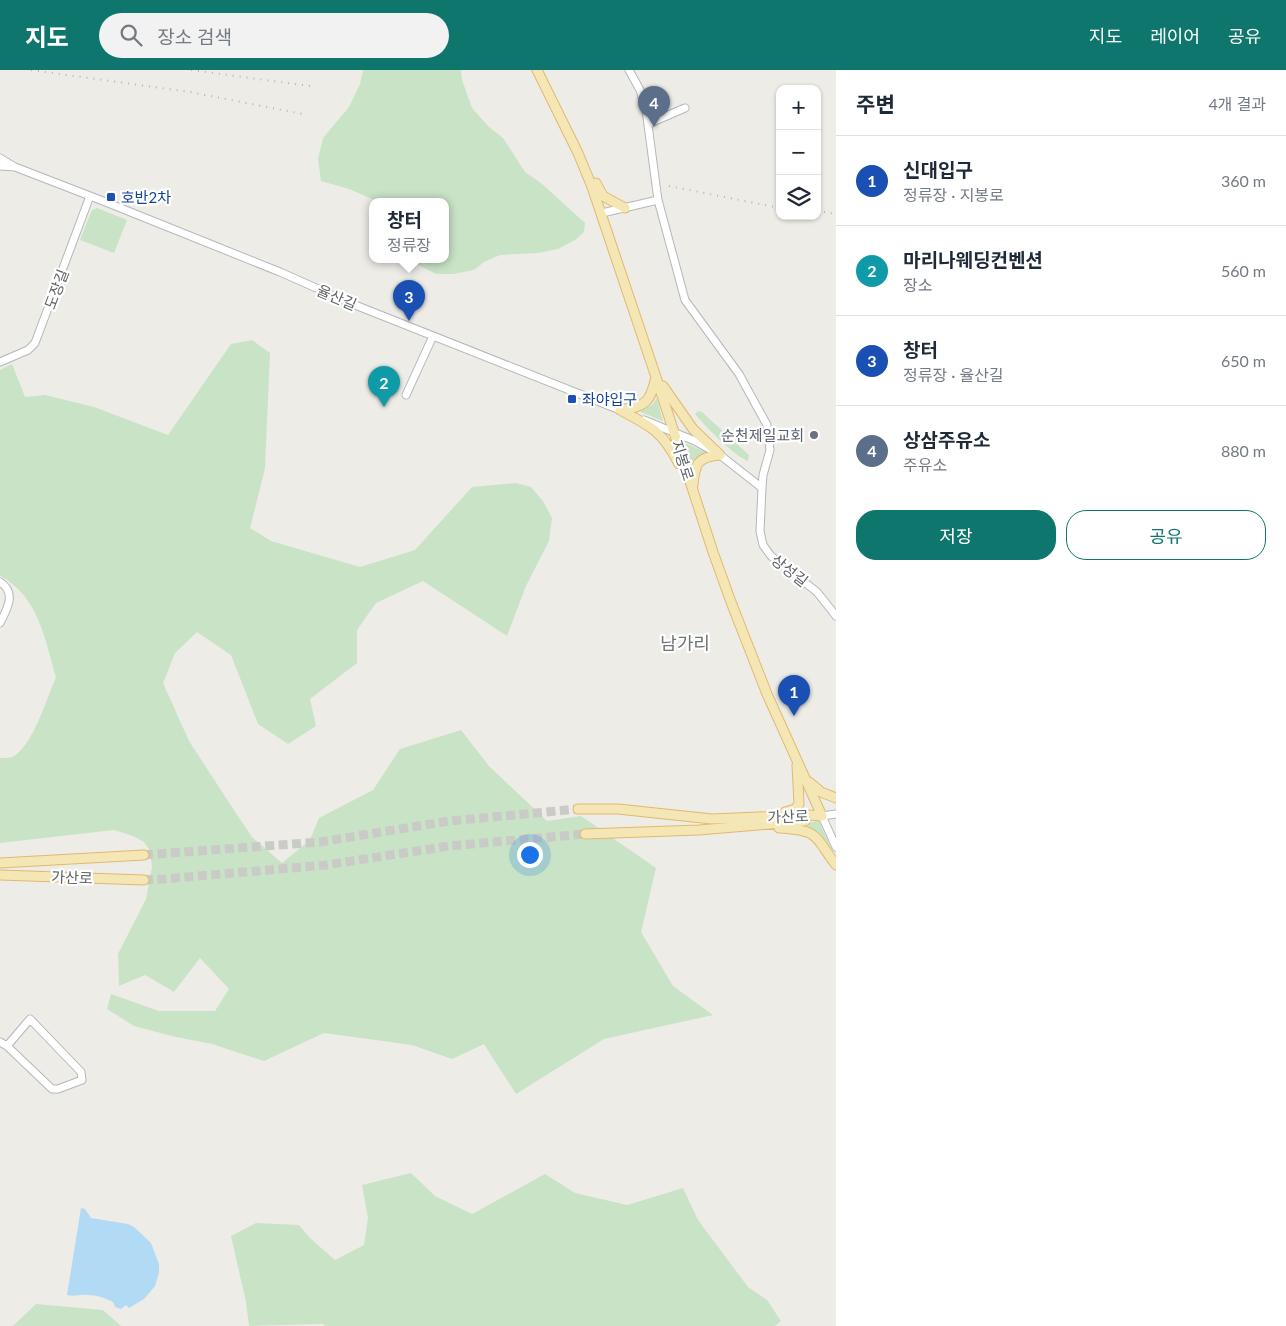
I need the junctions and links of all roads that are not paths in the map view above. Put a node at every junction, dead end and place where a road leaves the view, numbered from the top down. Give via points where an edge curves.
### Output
1 (537, 70) edge
2 (629, 70) edge
3 (685, 108) dead end
4 (648, 124) junction
5 (0, 158) edge
6 (580, 159) junction
7 (0, 166) edge
8 (15, 167) junction
9 (90, 196) junction
10 (658, 200) junction
11 (625, 208) junction
12 (602, 213) junction
13 (433, 336) junction
14 (0, 362) edge
15 (656, 377) junction
16 (406, 395) dead end
17 (620, 410) junction
18 (674, 432) junction
19 (720, 455) junction
20 (762, 488) junction
21 (692, 489) junction
22 (0, 582) edge
23 (836, 616) edge
24 (0, 623) edge
25 (796, 757) junction
26 (807, 780) junction
27 (836, 798) edge
28 (578, 809) tunnel mouth
29 (836, 814) edge
30 (822, 816) junction
31 (744, 822) junction
32 (585, 834) tunnel mouth
33 (836, 847) edge
34 (144, 855) tunnel mouth
35 (0, 863) edge
36 (836, 865) edge
37 (0, 875) edge
38 (144, 880) tunnel mouth
39 (4, 1044) edge

1 - 6 main road, 지봉로
2 - 4 street, 상성길 via 643,98
3 - 4 street
4 - 10 street, 상성길
5 - 8 street
6 - 11 main road via 603,196
6 - 12 main road, 지봉로
7 - 8 street, 율산길
8 - 9 street, 율산길
9 - 13 street, 율산길
9 - 14 street, 도장길 via 35,343
10 - 11 street
10 - 20 street, 상성길 via 685,300 739,374 767,425 770,450
11 - 12 street
12 - 15 main road, 지봉로
13 - 16 street
13 - 17 street, 율산길
15 - 17 main road via 648,400 634,408
15 - 18 main road, 지봉로
15 - 19 main road via 693,430
17 - 18 street, 율산길
17 - 21 main road via 664,438
18 - 19 street, 율산길
18 - 21 main road, 지봉로
19 - 20 street, 율산길
19 - 21 main road via 704,458 696,466
20 - 23 street, 상성길 via 760,531 765,549 817,592
21 - 25 main road, 지봉로 via 734,611
22 - 24 street via 8,590 10,602
25 - 26 main road, 지봉로
25 - 31 main road via 798,807
26 - 27 main road via 820,792
26 - 30 main road, 지봉로
28 - 31 main road, 가산로 via 618,808
29 - 30 street
30 - 31 main road, 가산로 via 806,821
30 - 33 street, 지봉로
31 - 32 main road, 가산로 via 699,830
31 - 36 main road via 810,833 819,840
34 - 35 main road, 가산로
37 - 38 main road, 가산로
39 - 39 street via 52,1089 82,1080 81,1072 30,1019

